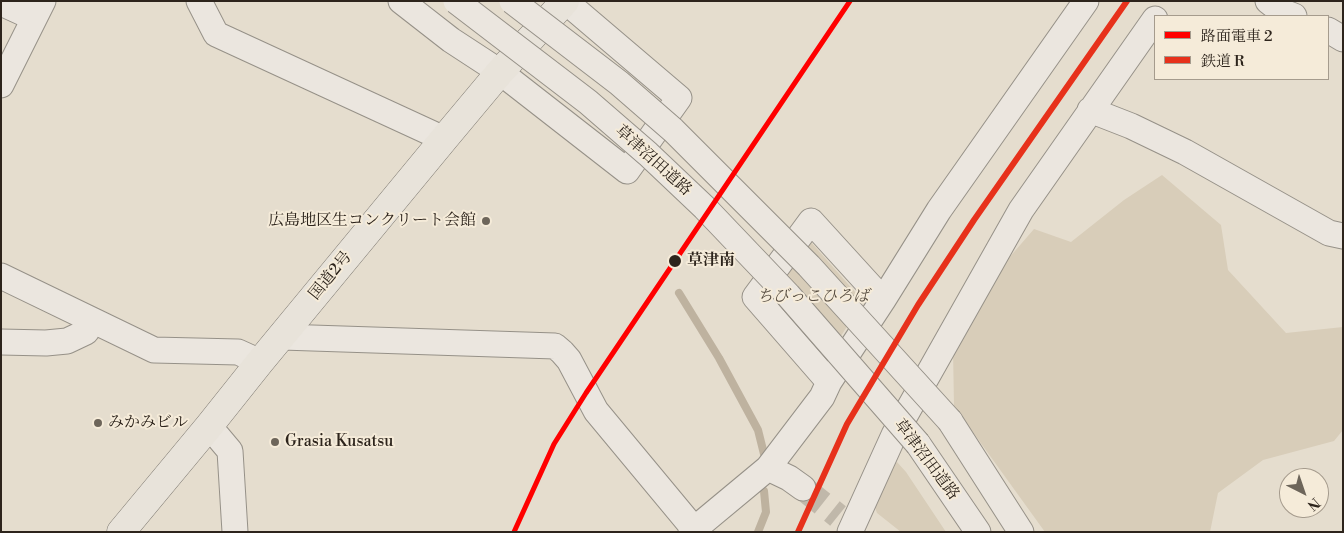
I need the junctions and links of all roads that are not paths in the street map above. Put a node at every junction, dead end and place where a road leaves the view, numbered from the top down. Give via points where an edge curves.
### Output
1 (199, 1) edge
2 (401, 1) edge
3 (456, 1) edge
4 (512, 1) edge
5 (565, 1) edge
6 (1086, 1) edge
7 (1168, 1) edge
8 (1268, 1) edge
9 (1, 3) edge
10 (39, 9) edge
11 (1158, 15) edge
12 (1291, 15) edge
13 (1154, 21) edge
14 (1329, 31) edge
15 (1343, 39) edge
16 (500, 72) junction
17 (1, 85) edge
18 (1090, 110) junction
19 (444, 139) junction
20 (1343, 236) edge
21 (1, 276) edge
22 (883, 300) junction
23 (93, 321) junction
24 (282, 337) junction
25 (1, 342) edge
26 (260, 362) junction
27 (829, 382) junction
28 (210, 426) junction
29 (768, 468) junction
30 (803, 488) tunnel mouth
31 (851, 526) edge
32 (693, 530) edge
33 (121, 532) edge
34 (235, 532) edge
35 (978, 532) edge
36 (1021, 532) edge

1 - 19 street via 216,34
2 - 16 street via 451,40
3 - 35 street, 草津沼田道路, bridge via 588,102 698,201 788,294 918,444
4 - 36 street, 草津沼田道路, bridge via 620,83 673,130 809,266 950,421
5 - 16 highway, 国道2号
5 - 16 street via 679,98 627,171
6 - 22 street via 939,210
7 - 11 street
8 - 12 street
9 - 10 street
10 - 17 street
13 - 18 street
14 - 15 street
16 - 19 highway, 国道2号
18 - 20 street via 1186,152 1329,233
18 - 31 street via 1021,210 957,321 894,435
19 - 24 highway, 国道2号
21 - 23 street
22 - 27 street
22 - 27 street via 811,221 754,297
23 - 25 street via 86,332 68,341
23 - 26 street via 154,350 238,352
24 - 26 highway, 国道2号
24 - 32 street via 554,346 569,360 596,411
26 - 28 highway, 国道2号
27 - 29 street
28 - 33 highway, 国道2号
28 - 34 street via 230,451
29 - 30 street
29 - 32 street

